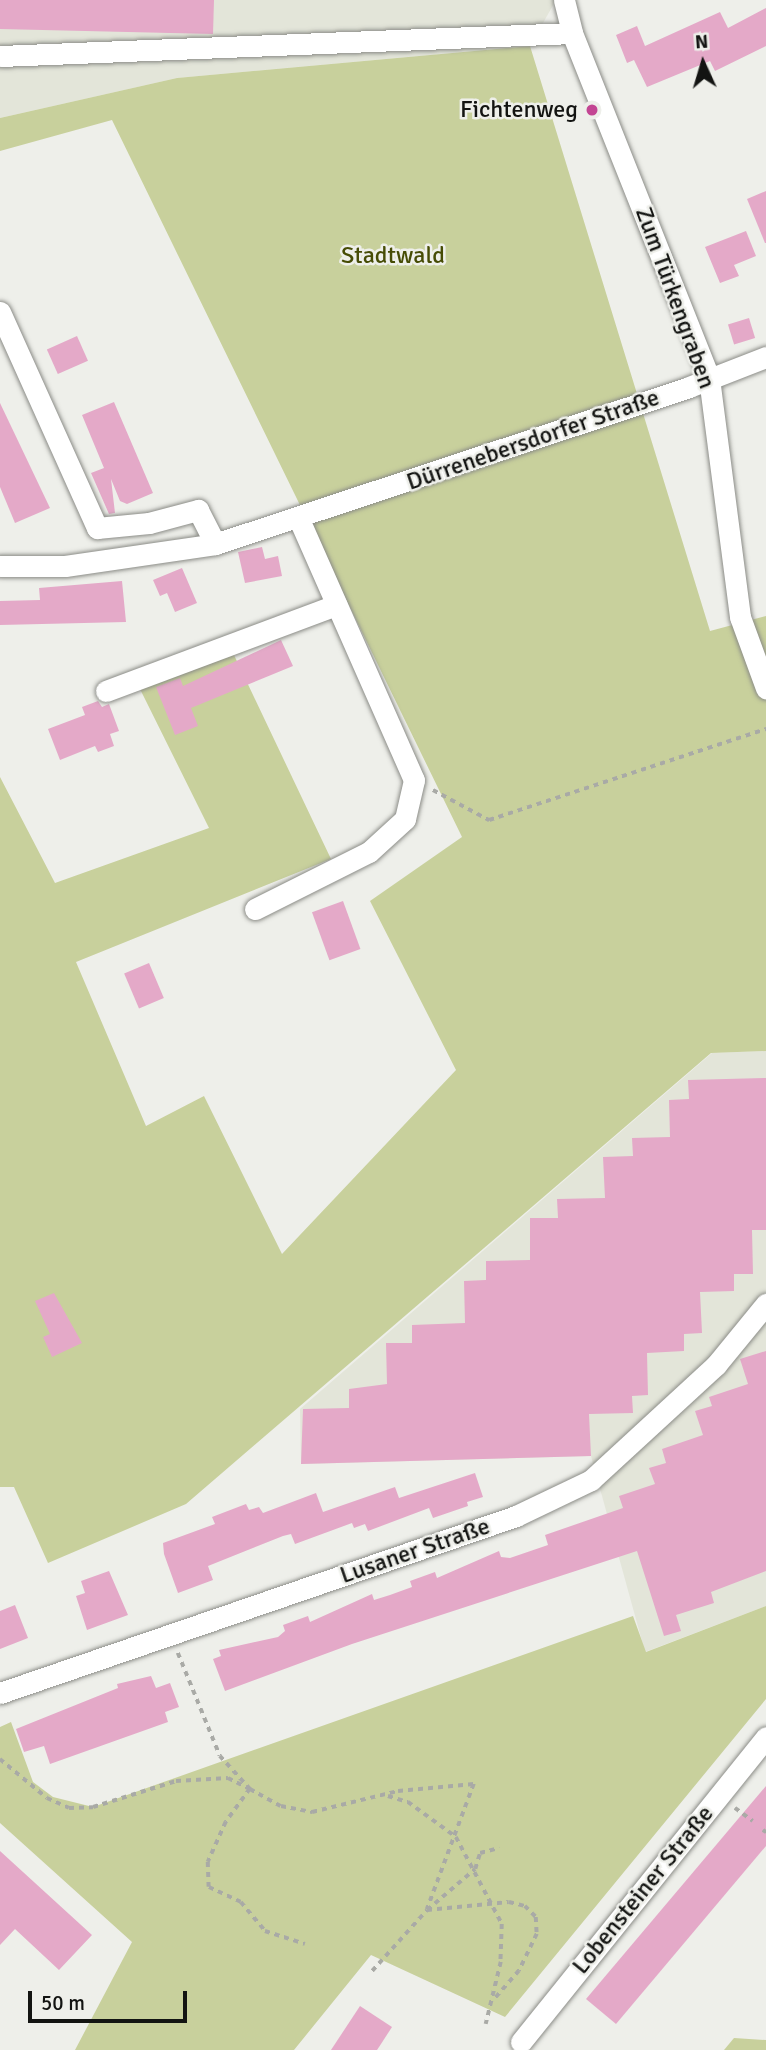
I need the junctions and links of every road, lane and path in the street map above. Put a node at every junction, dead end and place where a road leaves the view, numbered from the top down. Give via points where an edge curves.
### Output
1 (564, 0) edge
2 (572, 33) junction
3 (0, 56) edge
4 (0, 312) edge
5 (766, 357) edge
6 (709, 378) junction
7 (299, 519) junction
8 (215, 544) junction
9 (0, 566) edge
10 (336, 605) junction
11 (766, 688) edge
12 (106, 691) dead end
13 (766, 729) edge
14 (414, 780) junction
15 (255, 909) dead end
16 (766, 1304) edge
17 (171, 1635) junction
18 (0, 1693) edge
19 (766, 1737) edge
20 (0, 1759) edge
21 (250, 1789) junction
22 (386, 1796) junction
23 (456, 1837) junction
24 (499, 1848) dead end
25 (475, 1869) junction
26 (491, 1904) junction
27 (427, 1910) junction
28 (305, 1944) dead end
29 (372, 1971) dead end
30 (495, 1999) junction
31 (486, 2024) dead end
32 (520, 2042) dead end

1 - 2 street, Zum Türkengraben
2 - 3 street
2 - 6 street, Zum Türkengraben
4 - 8 street via 97,528 149,523 198,510
5 - 6 street, Dürrenebersdorfer Straße
6 - 7 street, Dürrenebersdorfer Straße
6 - 11 street, Zum Türkengraben via 740,617
7 - 8 street, Dürrenebersdorfer Straße
7 - 10 street
8 - 9 street, Dürrenebersdorfer Straße via 65,566
10 - 12 street
10 - 14 street
13 - 14 path via 489,820
14 - 15 street via 405,819 369,852
16 - 17 street, Lusaner Straße via 716,1365 591,1480 516,1516
17 - 18 street, Lusaner Straße
17 - 21 path via 220,1756
19 - 32 street, Lobensteiner Straße
20 - 21 path via 47,1798 69,1808 93,1807 176,1781 229,1778
21 - 22 path via 281,1806 312,1812
21 - 28 path via 226,1822 208,1862 209,1887 241,1902 265,1931
22 - 23 path via 408,1802
22 - 23 path via 474,1784
23 - 25 path
23 - 27 path
24 - 25 path via 480,1853
25 - 26 path
25 - 27 path
26 - 27 path
26 - 30 path via 502,1924 503,1946
26 - 30 path via 525,1906 536,1917 537,1934 519,1971
27 - 29 path
30 - 31 path

